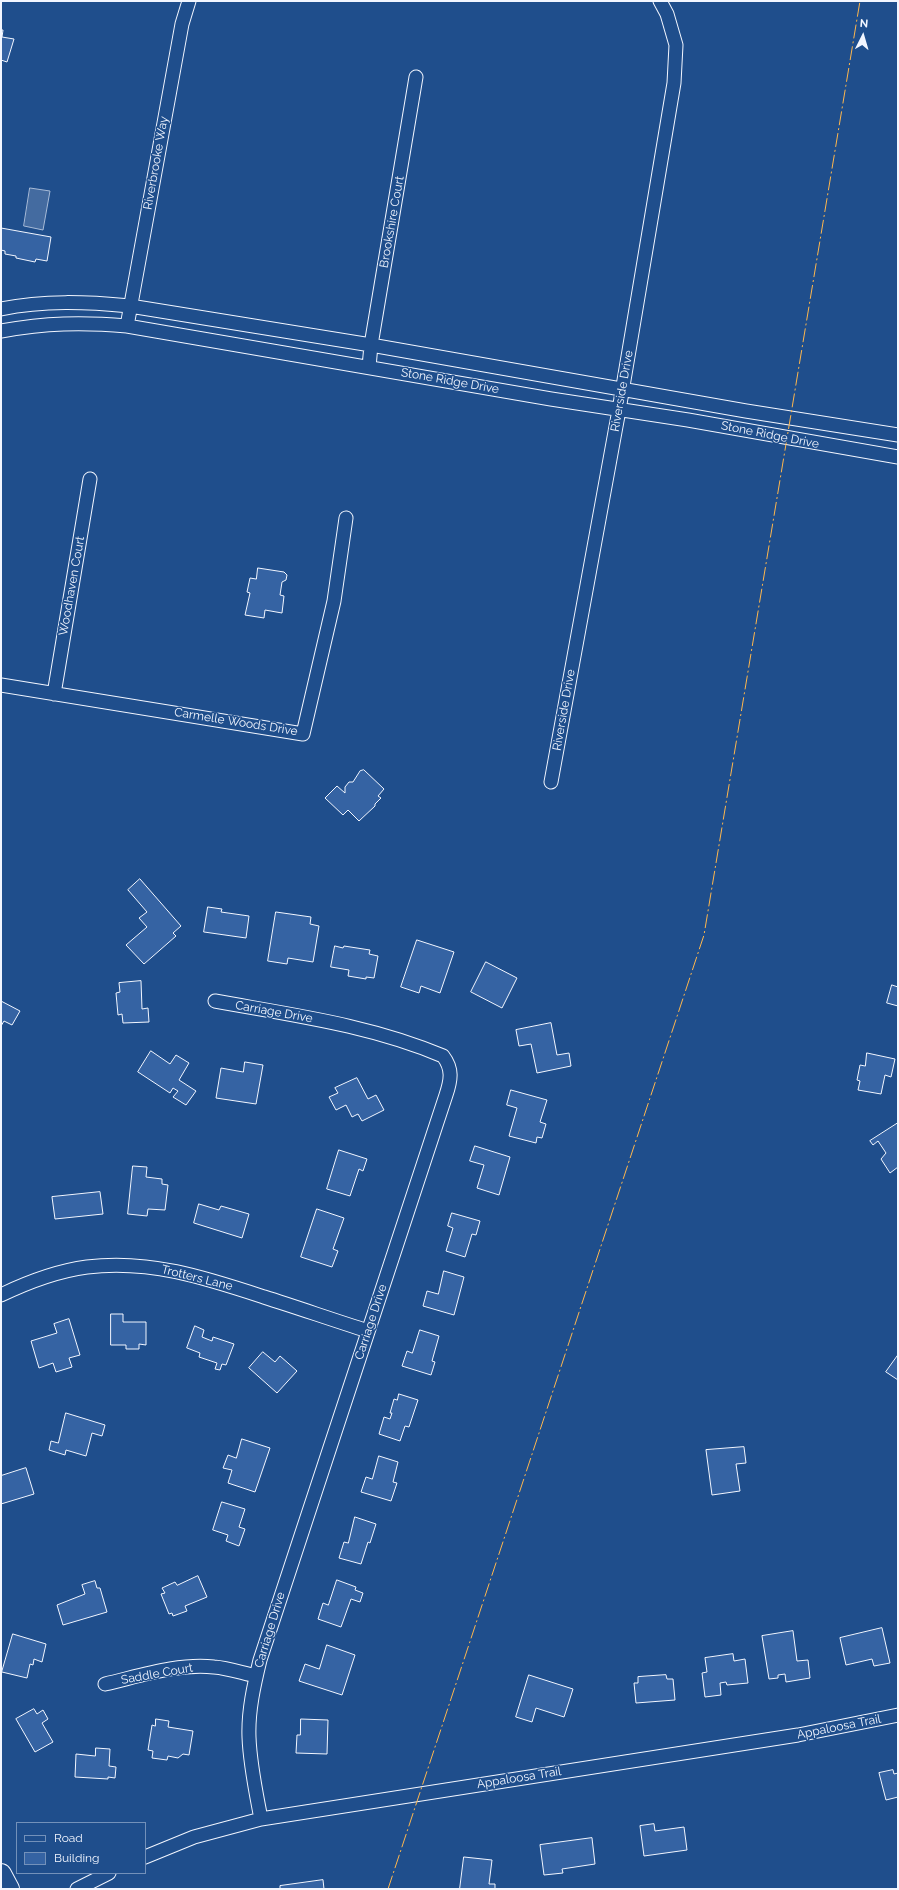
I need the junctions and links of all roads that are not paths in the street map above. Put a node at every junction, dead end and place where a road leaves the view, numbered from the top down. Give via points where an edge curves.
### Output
1 (189, 1) edge
2 (660, 1) edge
3 (416, 77) dead end
4 (130, 306) junction
5 (1, 309) edge
6 (127, 326) junction
7 (1, 331) edge
8 (371, 345) junction
9 (369, 367) junction
10 (622, 390) junction
11 (619, 410) junction
12 (898, 435) edge
13 (898, 457) edge
14 (90, 479) dead end
15 (346, 518) dead end
16 (1, 685) edge
17 (54, 694) junction
18 (551, 782) dead end
19 (215, 1001) dead end
20 (1, 1295) edge
21 (368, 1331) junction
22 (256, 1676) junction
23 (105, 1684) dead end
24 (898, 1715) edge
25 (261, 1819) junction
26 (146, 1857) edge
27 (1, 1874) edge
28 (107, 1874) edge
29 (9, 1889) edge
30 (77, 1889) edge

1 - 4 street, Riverbrooke Way via 182,24
2 - 10 street, Riverside Drive via 667,14 676,45 674,83
3 - 8 street, Brookshire Court
4 - 5 street, Stone Ridge Drive via 103,303 42,303
4 - 6 street, Riverbrooke Way
4 - 8 street, Stone Ridge Drive
6 - 7 street, Stone Ridge Drive via 63,323
6 - 9 street, Stone Ridge Drive
8 - 9 street, Brookshire Court
8 - 10 street, Stone Ridge Drive
9 - 11 street, Stone Ridge Drive
10 - 11 street, Riverside Drive
10 - 12 street, Stone Ridge Drive
11 - 13 street, Stone Ridge Drive
11 - 18 street, Riverside Drive
14 - 17 street, Woodhaven Court
15 - 17 street, Carmelle Woods Drive via 334,601 303,734
16 - 17 street, Carmelle Woods Drive
19 - 21 street, Carriage Drive via 384,1034 443,1056 448,1063 451,1073 446,1094
20 - 21 street, Trotters Lane via 45,1276 87,1267 152,1267 184,1272
21 - 22 street, Carriage Drive
22 - 23 street, Saddle Court via 215,1667 193,1666
22 - 25 street, Carriage Drive via 249,1735
24 - 25 street, Appaloosa Trail via 798,1735
25 - 26 street, Appaloosa Trail via 194,1837
27 - 29 main road
28 - 30 street

